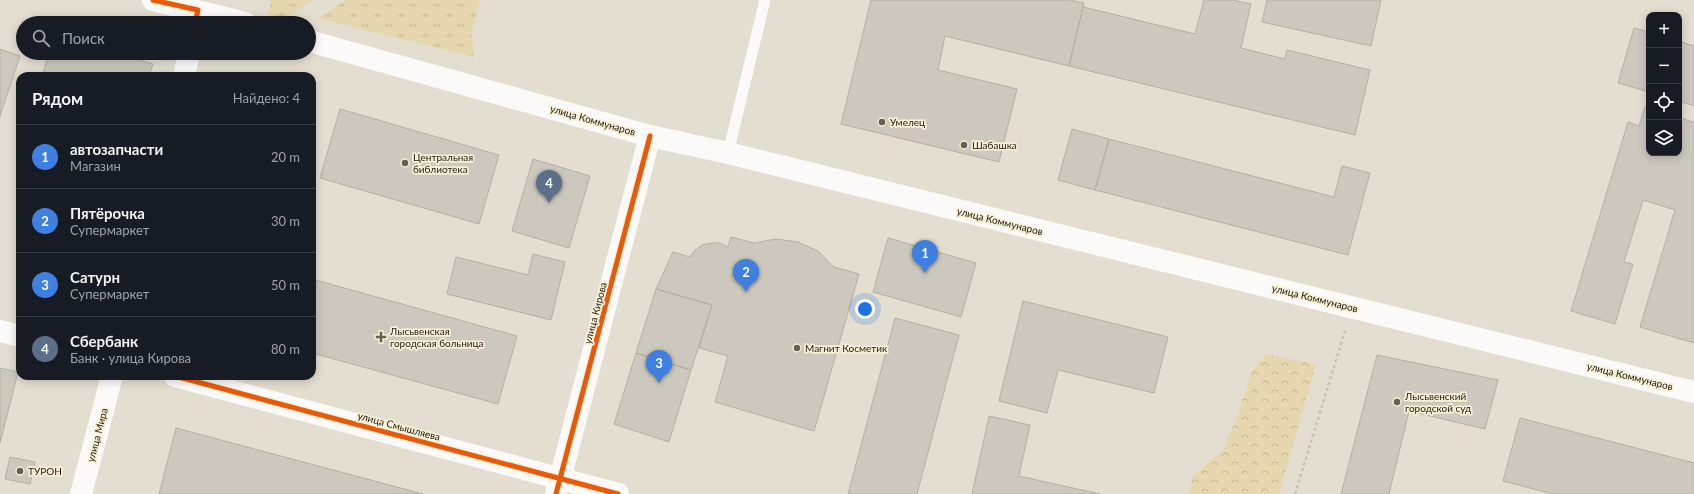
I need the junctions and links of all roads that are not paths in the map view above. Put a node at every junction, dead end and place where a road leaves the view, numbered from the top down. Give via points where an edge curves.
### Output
1 (154, 0) edge
2 (765, 0) edge
3 (198, 11) edge
4 (217, 16) edge
5 (316, 43) edge
6 (187, 60) edge
7 (185, 72) edge
8 (650, 136) junction
9 (728, 154) junction
10 (0, 331) edge
11 (16, 335) edge
12 (111, 380) edge
13 (189, 380) edge
14 (1694, 392) edge
15 (558, 486) edge
16 (81, 494) edge
17 (618, 494) edge

1 - 3 main road
2 - 9 lane
3 - 4 main road
5 - 8 main road, улица Коммунаров
6 - 7 main road
8 - 9 main road, улица Коммунаров
8 - 15 main road, улица Кирова
9 - 14 main road, улица Коммунаров
10 - 11 main road
12 - 16 main road, улица Мира
13 - 15 main road, улица Смышляева
15 - 17 main road, улица Смышляева

